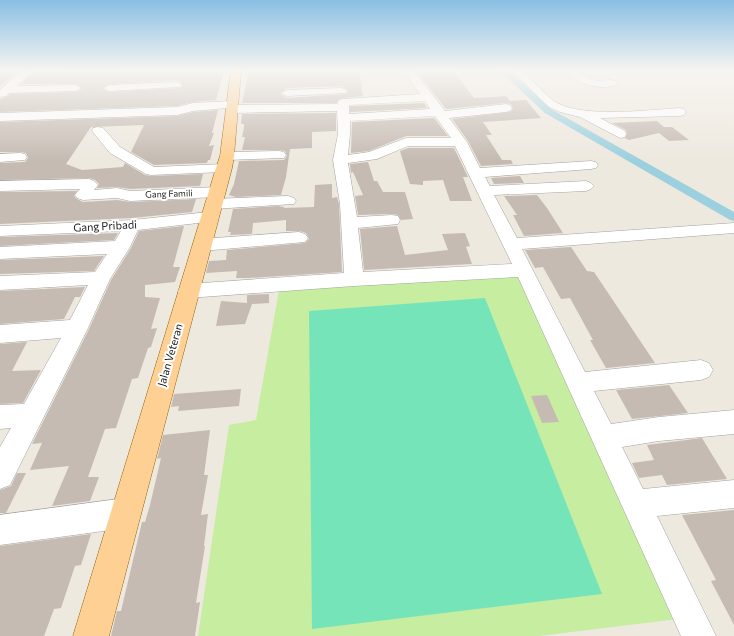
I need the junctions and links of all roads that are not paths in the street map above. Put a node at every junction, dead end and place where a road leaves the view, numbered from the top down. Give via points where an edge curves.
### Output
1 (98, 101) edge
2 (237, 101) edge
3 (342, 101) junction
4 (433, 101) edge
5 (549, 101) edge
6 (232, 103) junction
7 (437, 105) junction
8 (506, 108) dead end
9 (680, 112) dead end
10 (86, 114) junction
11 (584, 114) junction
12 (0, 117) edge
13 (98, 131) dead end
14 (620, 134) dead end
15 (460, 142) junction
16 (279, 155) dead end
17 (20, 157) dead end
18 (0, 158) edge
19 (340, 160) junction
20 (591, 165) dead end
21 (480, 182) junction
22 (0, 186) edge
23 (586, 186) dead end
24 (218, 187) junction
25 (288, 201) dead end
26 (392, 220) dead end
27 (349, 223) junction
28 (132, 225) junction
29 (734, 228) edge
30 (0, 231) edge
31 (299, 238) dead end
32 (511, 244) junction
33 (202, 245) junction
34 (121, 248) junction
35 (0, 253) edge
36 (524, 270) junction
37 (101, 278) junction
38 (354, 279) junction
39 (0, 284) edge
40 (188, 291) junction
41 (77, 328) junction
42 (0, 334) edge
43 (701, 370) dead end
44 (578, 383) junction
45 (32, 415) junction
46 (0, 417) edge
47 (734, 422) edge
48 (604, 438) junction
49 (0, 475) edge
50 (734, 494) edge
51 (636, 504) junction
52 (126, 513) junction
53 (0, 530) edge
54 (91, 636) edge
55 (699, 636) edge

1 - 10 street
2 - 6 street
3 - 6 street
3 - 7 street
3 - 7 street
3 - 19 street via 344,134
4 - 7 street
5 - 11 street via 571,112
6 - 10 street via 177,110
6 - 24 main road, Jalan Veteran
7 - 8 street
7 - 15 street
9 - 11 street
10 - 12 street
11 - 14 street
13 - 24 street via 115,150 151,171
15 - 19 street via 406,142 372,156
15 - 21 street
16 - 24 street
17 - 18 street
19 - 27 street
20 - 21 street
21 - 23 street
21 - 32 street
22 - 24 street, Gang Famili via 89,184 83,194 121,195 146,195
24 - 25 street
24 - 28 street, Gang Pribadi
24 - 33 main road, Jalan Veteran
26 - 27 street
27 - 38 street
28 - 30 street, Gang Pribadi
28 - 34 street
29 - 32 street
31 - 33 street
32 - 36 street
33 - 40 main road, Jalan Veteran
34 - 35 street
34 - 37 street
36 - 38 street
36 - 44 street
37 - 39 street
37 - 41 street
38 - 40 street
40 - 52 main road, Jalan Veteran
41 - 42 street
41 - 45 street
43 - 44 street
44 - 48 street
45 - 46 street
45 - 49 street
47 - 48 street via 659,429
48 - 51 street
50 - 51 street
51 - 55 street
52 - 53 street
52 - 54 main road, Jalan Veteran

